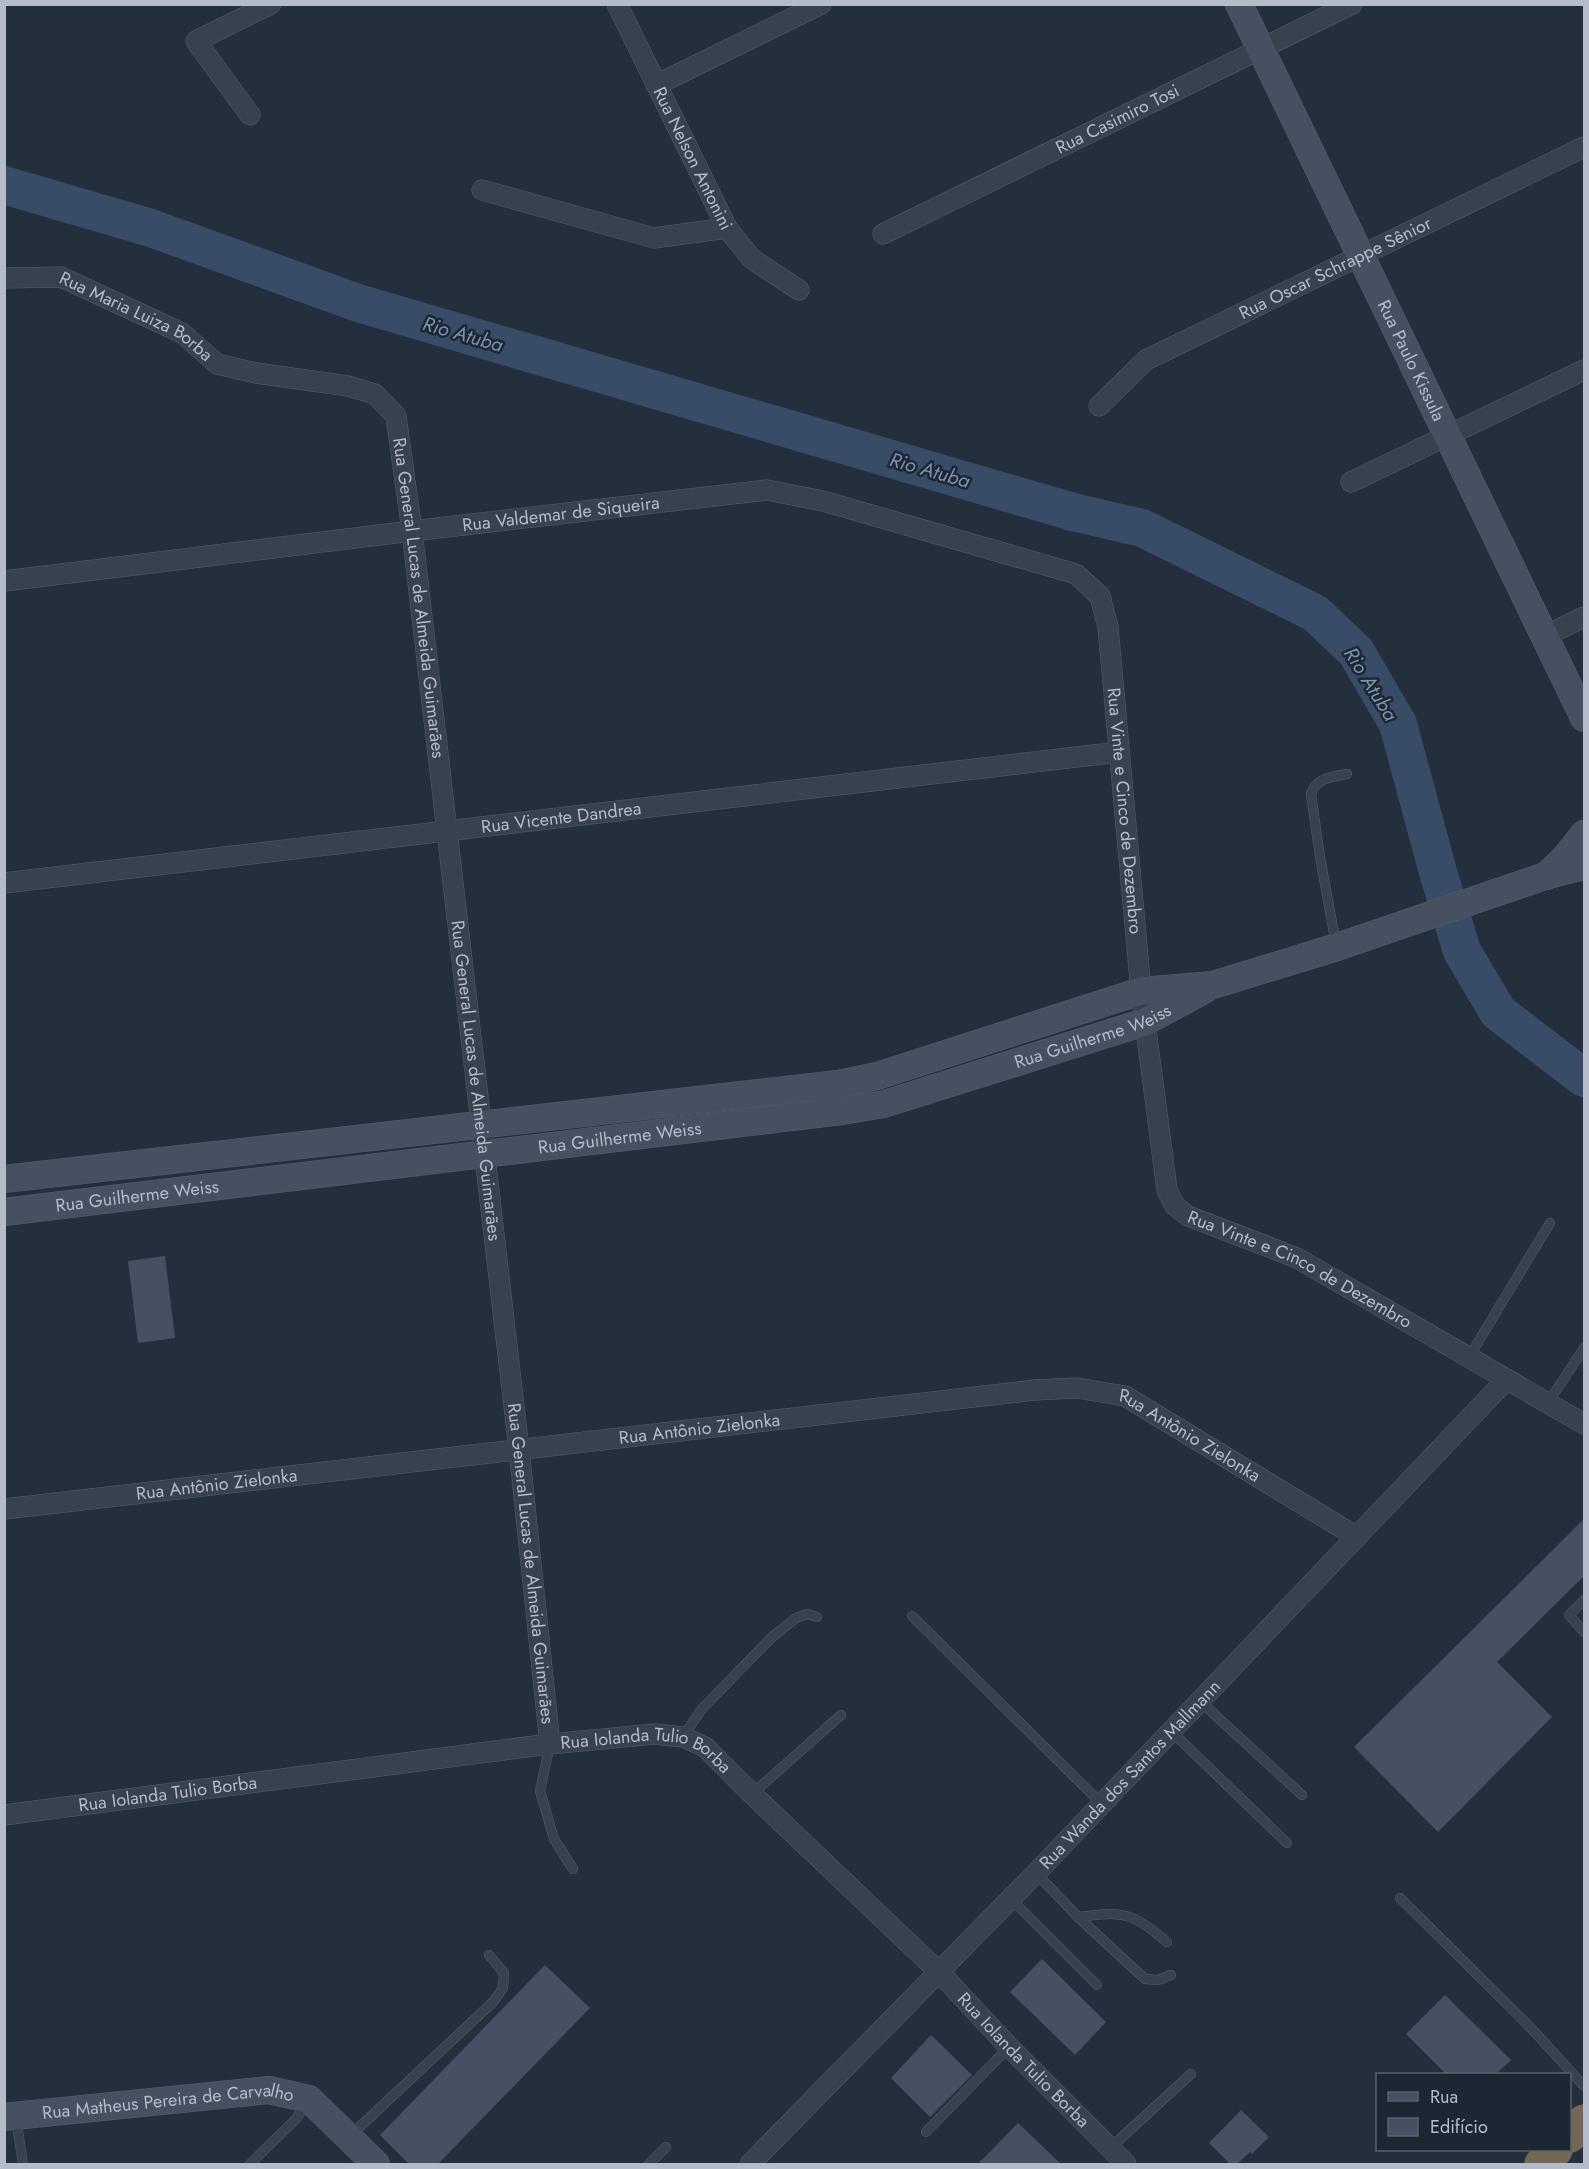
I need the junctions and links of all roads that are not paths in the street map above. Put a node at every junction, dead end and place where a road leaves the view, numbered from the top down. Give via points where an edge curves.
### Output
1 (271, 4) edge
2 (616, 4) edge
3 (821, 4) edge
4 (1239, 4) edge
5 (1352, 4) edge
6 (1260, 49) junction
7 (656, 85) junction
8 (250, 115) dead end
9 (1584, 147) edge
10 (482, 190) dead end
11 (727, 228) junction
12 (884, 234) dead end
13 (1361, 256) junction
14 (4, 278) edge
15 (799, 290) dead end
16 (1584, 370) edge
17 (1099, 406) dead end
18 (396, 416) joint
19 (1448, 435) junction
20 (1351, 482) dead end
21 (412, 531) junction
22 (4, 581) edge
23 (1100, 596) joint
24 (1584, 617) edge
25 (1545, 636) junction
26 (1584, 718) edge
27 (1119, 752) junction
28 (1347, 774) dead end
29 (447, 831) junction
30 (1584, 834) edge
31 (1584, 866) edge
32 (1533, 880) junction
33 (4, 883) edge
34 (1337, 947) junction
35 (1213, 985) junction
36 (1141, 991) junction
37 (1145, 1022) junction
38 (481, 1125) junction
39 (484, 1155) junction
40 (4, 1179) edge
41 (4, 1212) edge
42 (1550, 1223) dead end
43 (1584, 1347) edge
44 (1469, 1357) junction
45 (1508, 1379) junction
46 (1548, 1403) junction
47 (1584, 1424) edge
48 (519, 1449) junction
49 (4, 1509) edge
50 (1358, 1538) junction
51 (1584, 1600) edge
52 (912, 1616) dead end
53 (817, 1617) dead end
54 (1584, 1632) edge
55 (1201, 1702) junction
56 (841, 1715) dead end
57 (1172, 1732) junction
58 (683, 1737) junction
59 (550, 1744) junction
60 (752, 1794) junction
61 (1302, 1795) dead end
62 (1102, 1804) junction
63 (4, 1815) edge
64 (1287, 1843) dead end
65 (573, 1869) dead end
66 (1036, 1873) junction
67 (1400, 1898) dead end
68 (1011, 1899) junction
69 (1078, 1917) junction
70 (1167, 1942) dead end
71 (489, 1955) dead end
72 (939, 1972) junction
73 (1171, 1975) dead end
74 (1097, 1985) dead end
75 (1009, 2047) junction
76 (1191, 2074) dead end
77 (1584, 2086) edge
78 (309, 2098) junction
79 (10, 2116) edge
80 (1584, 2121) edge
81 (926, 2132) dead end
82 (1571, 2134) edge
83 (349, 2137) junction
84 (666, 2147) dead end
85 (1110, 2148) junction
86 (1555, 2151) edge
87 (23, 2164) edge
88 (250, 2164) edge
89 (376, 2164) edge
90 (649, 2164) edge
91 (750, 2164) edge
92 (1126, 2164) edge
93 (1541, 2164) edge

1 - 8 street via 196,41
2 - 7 street, Rua Nelson Antonini
3 - 7 street
4 - 6 street, Rua Paulo Kissula
5 - 6 street, Rua Casimiro Tosi
6 - 12 street, Rua Casimiro Tosi
6 - 13 street, Rua Paulo Kissula
7 - 11 street, Rua Nelson Antonini
9 - 13 street, Rua Oscar Schrappe Sênior
10 - 11 street via 654,238
11 - 15 street, Rua Nelson Antonini via 752,259
13 - 17 street, Rua Oscar Schrappe Sênior via 1146,360
13 - 19 street, Rua Paulo Kissula
14 - 18 street, Rua Maria Luiza Borba via 61,277 182,333 217,364 375,394
16 - 19 street
18 - 21 street, Rua General Lucas de Almeida Guimarães
19 - 20 street
19 - 25 street, Rua Paulo Kissula
21 - 22 street, Rua Valdemar de Siqueira
21 - 23 street, Rua Valdemar de Siqueira via 767,490 823,501 1077,574
21 - 29 street, Rua General Lucas de Almeida Guimarães
23 - 27 street, Rua Vinte e Cinco de Dezembro via 1108,627
24 - 25 street
25 - 26 street, Rua Paulo Kissula
27 - 29 street, Rua Vicente Dandrea
27 - 36 street, Rua Vinte e Cinco de Dezembro
28 - 34 lane via 1319,782 1311,794
29 - 33 street, Rua Vicente Dandrea
29 - 38 street, Rua General Lucas de Almeida Guimarães
30 - 32 street via 1565,858
31 - 32 street, Rua Guilherme Weiss
32 - 34 street, Rua Guilherme Weiss
34 - 35 street, Rua Guilherme Weiss
35 - 36 street, Rua Guilherme Weiss
35 - 37 street, Rua Guilherme Weiss
36 - 37 street, Rua Vinte e Cinco de Dezembro
36 - 38 street, Rua Guilherme Weiss via 877,1076 838,1084
37 - 39 street, Rua Guilherme Weiss via 884,1104
37 - 44 street, Rua Vinte e Cinco de Dezembro via 1167,1190 1175,1206 1207,1225 1297,1258
38 - 39 street, Rua General Lucas de Almeida Guimarães
38 - 40 street, Rua Guilherme Weiss
39 - 41 street, Rua Guilherme Weiss
39 - 48 street, Rua General Lucas de Almeida Guimarães
42 - 44 lane
43 - 46 lane
44 - 45 street, Rua Vinte e Cinco de Dezembro
45 - 46 street, Rua Vinte e Cinco de Dezembro
45 - 50 street, Rua Wanda dos Santos Mallmann
46 - 47 street, Rua Vinte e Cinco de Dezembro
48 - 49 street, Rua Antônio Zielonka
48 - 50 street, Rua Antônio Zielonka via 1077,1388 1125,1396
48 - 59 street, Rua General Lucas de Almeida Guimarães
50 - 55 street, Rua Wanda dos Santos Mallmann
51 - 54 lane via 1569,1615
52 - 62 lane
53 - 58 lane via 807,1614 796,1618 771,1638 701,1710
55 - 57 street, Rua Wanda dos Santos Mallmann
55 - 61 lane
56 - 60 lane
57 - 62 street, Rua Wanda dos Santos Mallmann
57 - 64 lane
58 - 59 street, Rua Iolanda Tulio Borba via 655,1734
58 - 60 street, Rua Iolanda Tulio Borba via 705,1747
59 - 63 street, Rua Iolanda Tulio Borba
59 - 65 lane via 540,1791 554,1839
60 - 72 street, Rua Iolanda Tulio Borba
62 - 66 street, Rua Wanda dos Santos Mallmann
66 - 68 street, Rua Wanda dos Santos Mallmann
66 - 69 lane
67 - 77 lane
68 - 72 street, Rua Wanda dos Santos Mallmann
68 - 74 lane
69 - 70 lane via 1125,1914 1145,1923
69 - 73 lane via 1145,1979
71 - 83 lane via 504,1973 503,1988 494,2001
72 - 75 street, Rua Iolanda Tulio Borba
72 - 91 street, Rua Wanda dos Santos Mallmann
75 - 81 lane
75 - 85 street, Rua Iolanda Tulio Borba
76 - 85 lane
78 - 79 street, Rua Matheus Pereira de Carvalho via 269,2091
78 - 83 street, Rua Matheus Pereira de Carvalho
78 - 88 lane via 296,2119
79 - 87 lane
80 - 82 highway
83 - 89 street, Rua Matheus Pereira de Carvalho
84 - 90 lane
85 - 92 street, Rua Iolanda Tulio Borba
86 - 93 highway

